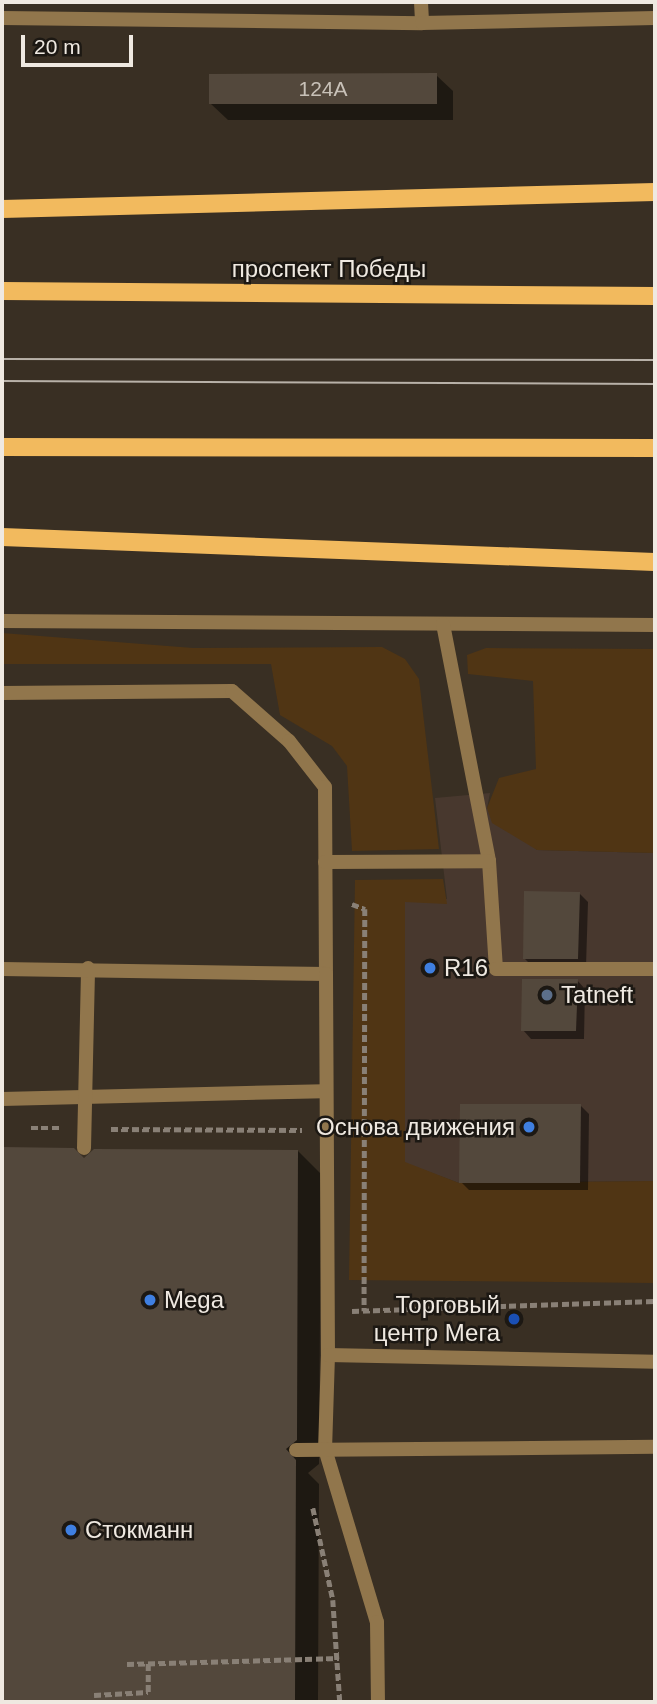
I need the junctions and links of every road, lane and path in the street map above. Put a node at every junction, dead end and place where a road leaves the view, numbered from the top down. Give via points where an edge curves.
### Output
1 (421, 2) edge
2 (2, 18) edge
3 (655, 18) edge
4 (422, 23) junction
5 (655, 192) edge
6 (2, 209) edge
7 (2, 291) edge
8 (655, 296) edge
9 (2, 447) edge
10 (655, 448) edge
11 (2, 537) edge
12 (655, 562) edge
13 (2, 621) edge
14 (443, 624) junction
15 (655, 625) edge
16 (2, 693) edge
17 (489, 861) junction
18 (325, 862) junction
19 (326, 900) junction
20 (2, 968) edge
21 (88, 968) junction
22 (655, 969) edge
23 (326, 974) junction
24 (323, 1091) junction
25 (2, 1099) edge
26 (85, 1100) junction
27 (16, 1127) dead end
28 (84, 1128) junction
29 (311, 1130) dead end
30 (84, 1149) dead end
31 (655, 1301) edge
32 (364, 1311) junction
33 (325, 1312) junction
34 (328, 1354) junction
35 (655, 1362) edge
36 (655, 1447) edge
37 (325, 1449) junction
38 (296, 1450) dead end
39 (313, 1500) dead end
40 (339, 1658) junction
41 (148, 1663) junction
42 (127, 1664) dead end
43 (94, 1695) dead end
44 (340, 1702) edge
45 (378, 1702) edge

1 - 4 street
2 - 4 street
3 - 4 street
5 - 6 main road
7 - 8 main road, проспект Победы
9 - 10 main road
11 - 12 main road
13 - 14 street
14 - 15 street
14 - 17 street
16 - 18 street via 232,691 289,741 325,787
17 - 18 street
17 - 22 street via 496,969
18 - 19 street
19 - 23 street
19 - 32 path via 365,909
20 - 21 street
21 - 23 street
21 - 26 street
23 - 24 street
24 - 26 street
24 - 33 street
25 - 26 street
26 - 28 street
27 - 28 path
28 - 29 path
28 - 30 street
31 - 32 path
32 - 33 path
33 - 34 street
34 - 35 street
34 - 37 street
36 - 37 street
37 - 38 street
37 - 45 street via 377,1622
39 - 40 path
40 - 41 path
40 - 44 path
41 - 42 path
41 - 43 path via 148,1692

